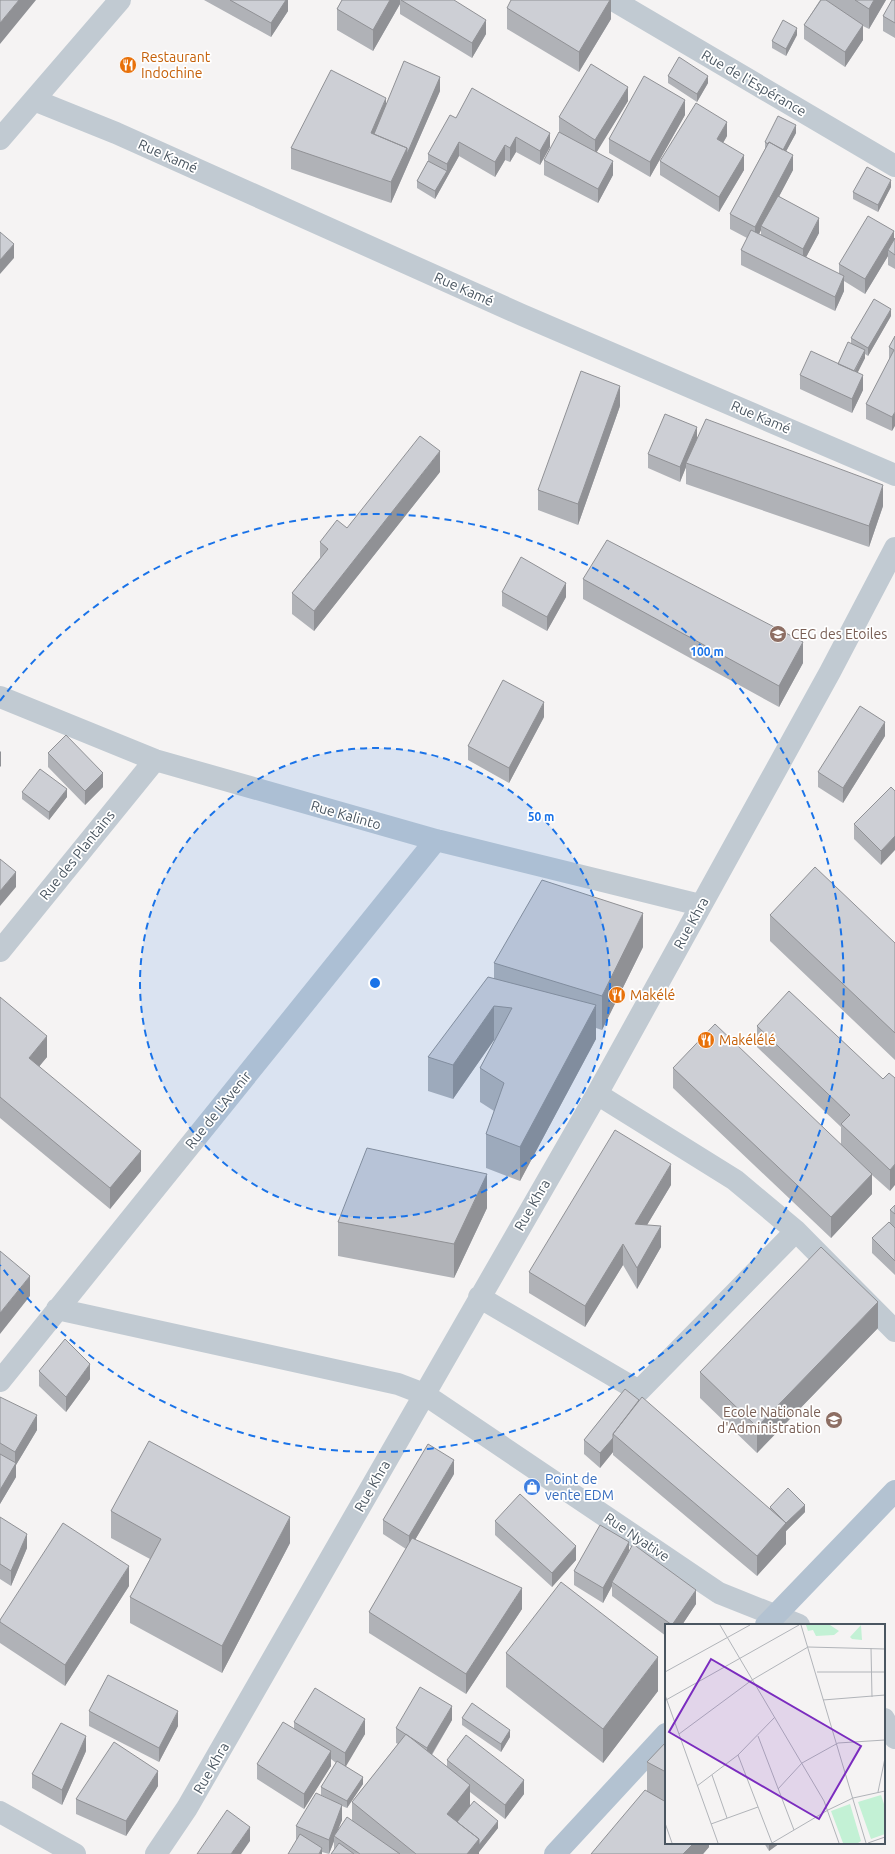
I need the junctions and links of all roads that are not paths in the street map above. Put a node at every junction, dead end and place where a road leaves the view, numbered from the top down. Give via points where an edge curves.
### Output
1 (120, 0) edge
2 (613, 0) edge
3 (34, 100) junction
4 (0, 139) edge
5 (895, 166) edge
6 (895, 474) edge
7 (895, 548) edge
8 (0, 697) edge
9 (154, 760) junction
10 (436, 840) junction
11 (700, 905) junction
12 (0, 951) edge
13 (597, 1094) junction
14 (796, 1231) junction
15 (479, 1297) junction
16 (57, 1309) junction
17 (895, 1331) edge
18 (0, 1381) edge
19 (424, 1394) junction
20 (895, 1491) edge
21 (771, 1620) edge
22 (793, 1624) edge
23 (885, 1721) edge
24 (665, 1735) edge
25 (895, 1738) edge
26 (0, 1812) edge
27 (75, 1854) edge
28 (156, 1854) edge
29 (555, 1854) edge

1 - 3 street
2 - 5 street, Rue de l'Espérance
3 - 4 street
3 - 6 street, Rue Kamé via 116,133 522,315
7 - 11 street, Rue Khra via 830,672
8 - 9 street, Rue Kalinto
9 - 10 street, Rue Kalinto
9 - 12 street, Rue des Plantains
10 - 11 street, Rue Kalinto
10 - 16 street, Rue de L'Avenir
11 - 13 street, Rue Khra
13 - 14 street via 735,1180
13 - 15 street, Rue Khra
14 - 15 street via 640,1391
14 - 17 street
15 - 19 street, Rue Khra
16 - 18 street, Rue de L'Avenir
16 - 19 street, Rue Nyative via 398,1384
19 - 21 street, Rue Nyative via 719,1593
19 - 28 street, Rue Khra via 187,1808
20 - 21 main road
21 - 22 street, Rue Nyative
23 - 25 street
24 - 29 main road
26 - 27 street

